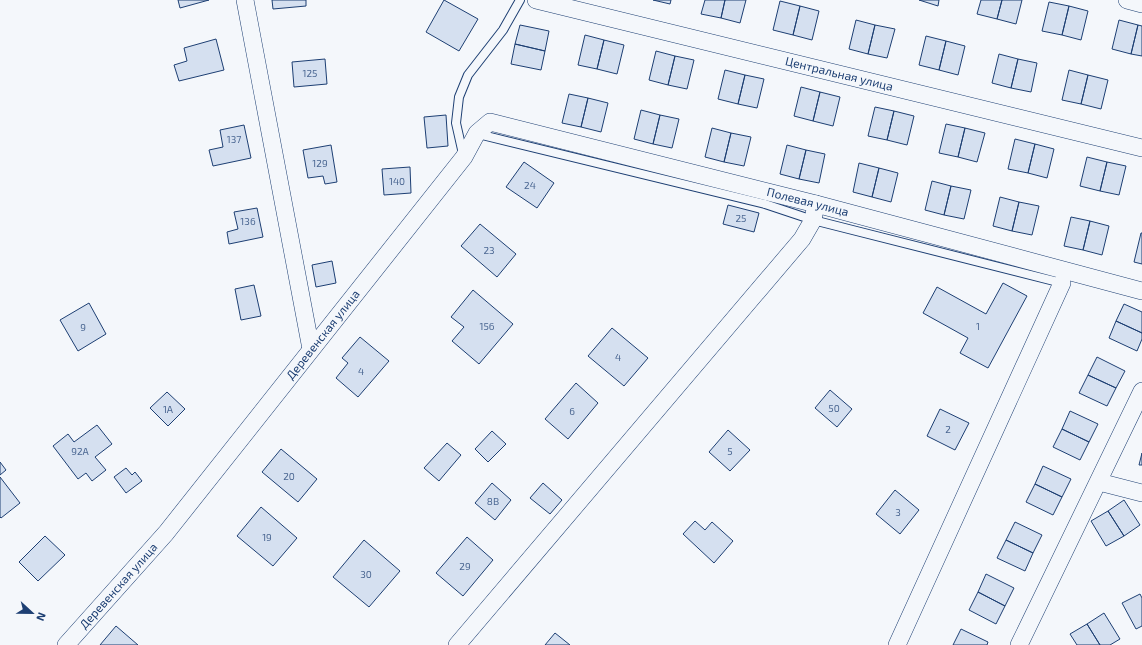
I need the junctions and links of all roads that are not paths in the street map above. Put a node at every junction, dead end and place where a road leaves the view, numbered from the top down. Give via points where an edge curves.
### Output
1 (245, 0) edge
2 (520, 0) edge
3 (536, 0) edge
4 (1127, 0) edge
5 (1142, 4) edge
6 (477, 133) joint
7 (1142, 148) edge
8 (464, 157) junction
9 (814, 212) junction
10 (1062, 283) joint
11 (1142, 291) edge
12 (311, 349) junction
13 (1142, 391) edge
14 (1099, 482) junction
15 (1142, 493) edge
16 (66, 645) edge
17 (457, 645) edge
18 (897, 645) edge
19 (1018, 645) edge

1 - 12 street
2 - 8 lane via 503,30 468,75 459,97 456,124
3 - 7 street, Центральная улица
4 - 5 street
6 - 8 street, Деревенская улица
6 - 9 street, Полевая улица via 490,122
8 - 12 street, Деревенская улица
9 - 10 lane
9 - 11 street, Полевая улица
9 - 17 street via 802,239
10 - 18 street
12 - 16 street, Деревенская улица via 166,533
13 - 14 street
14 - 15 street
14 - 19 street

